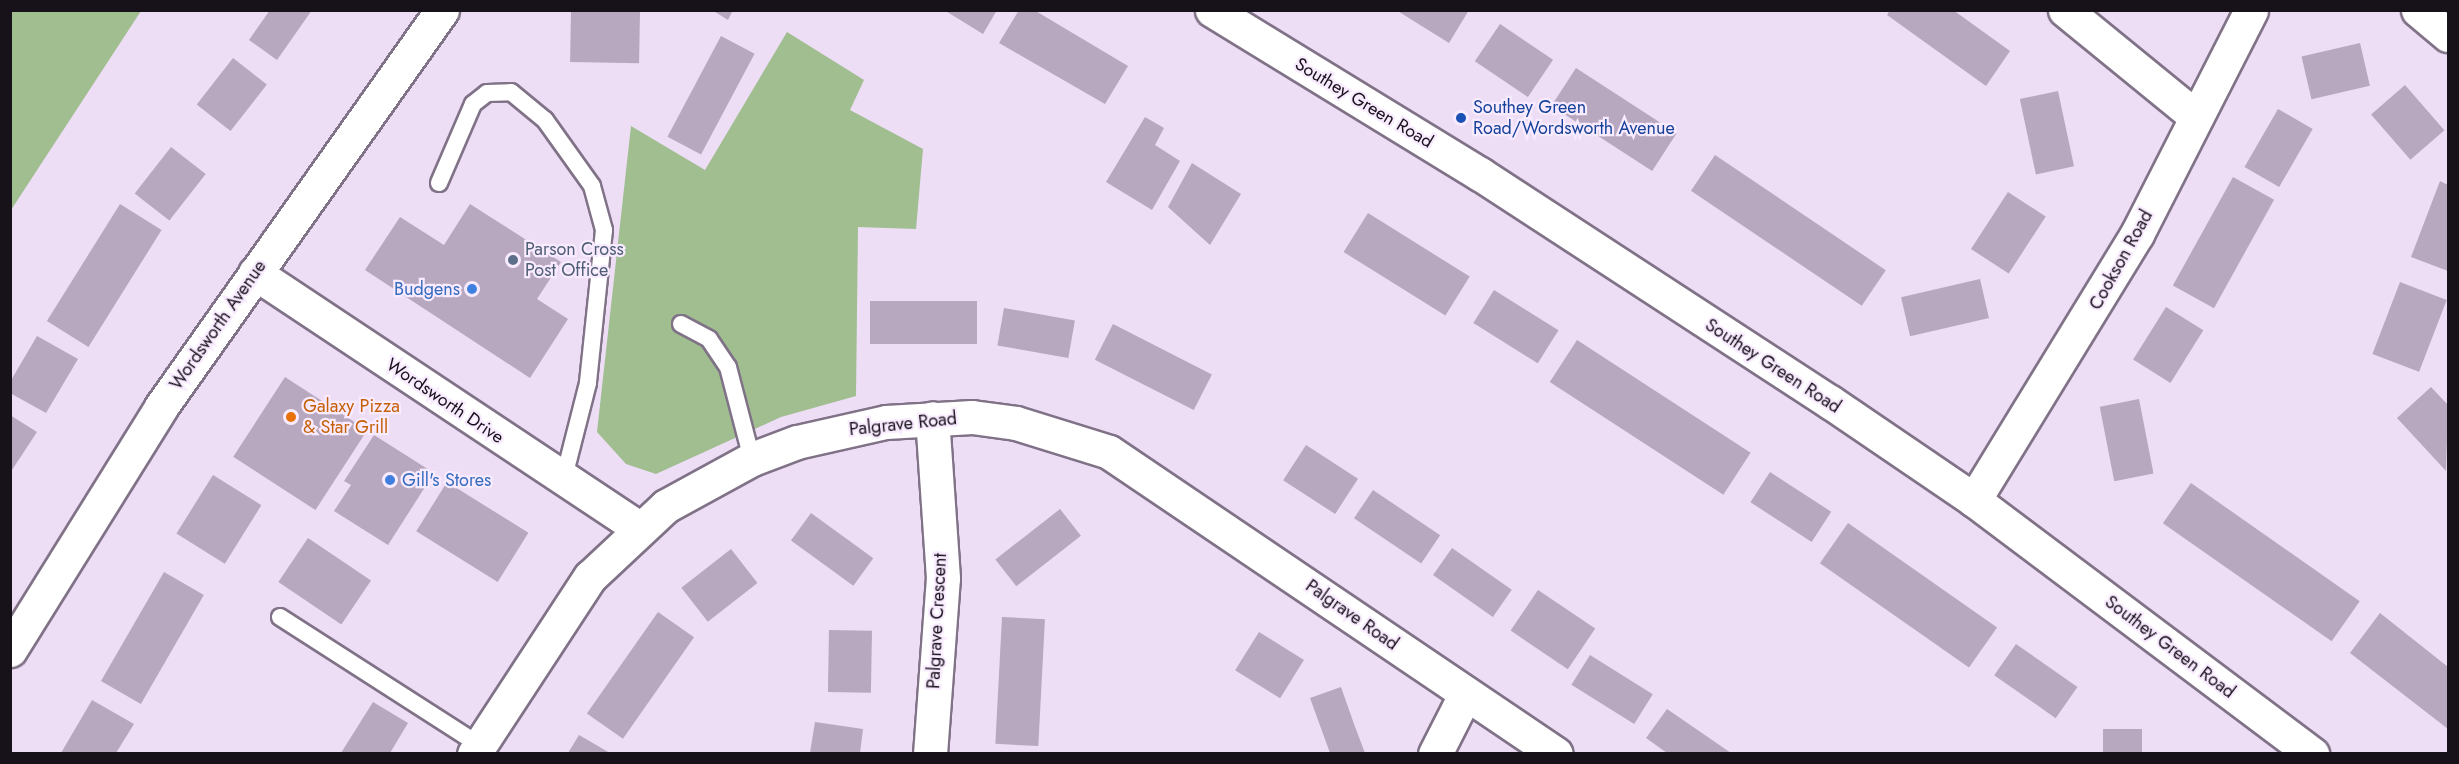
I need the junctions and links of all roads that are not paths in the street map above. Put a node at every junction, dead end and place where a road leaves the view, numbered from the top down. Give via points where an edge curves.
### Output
1 (442, 10) edge
2 (1212, 10) edge
3 (2065, 10) edge
4 (2251, 10) edge
5 (2418, 10) edge
6 (2448, 35) edge
7 (2196, 117) junction
8 (440, 183) dead end
9 (255, 273) junction
10 (681, 324) dead end
11 (932, 418) junction
12 (752, 459) junction
13 (563, 481) junction
14 (1974, 500) junction
15 (637, 527) junction
16 (280, 618) dead end
17 (10, 650) edge
18 (1466, 693) junction
19 (477, 749) edge
20 (930, 753) edge
21 (1434, 753) edge
22 (1556, 753) edge
23 (2312, 753) edge

1 - 9 street, Wordsworth Avenue
2 - 14 street, Southey Green Road via 1480,174
3 - 7 street
4 - 7 street, Cookson Road
5 - 6 street
7 - 14 street, Cookson Road via 2064,361
8 - 13 lane via 473,104 487,93 511,92 545,120 592,186 604,230 588,383
9 - 13 street, Wordsworth Drive
9 - 17 street, Wordsworth Avenue via 161,407
10 - 12 lane via 709,339 728,367
11 - 12 street, Palgrave Road via 844,430
11 - 18 street, Palgrave Road via 1016,423 1109,452
11 - 20 street, Palgrave Crescent via 943,578
12 - 15 street, Palgrave Road
13 - 15 street, Wordsworth Drive
14 - 23 street, Southey Green Road
15 - 19 street, Palgrave Road via 590,577
16 - 19 lane
18 - 21 street
18 - 22 street, Palgrave Road

